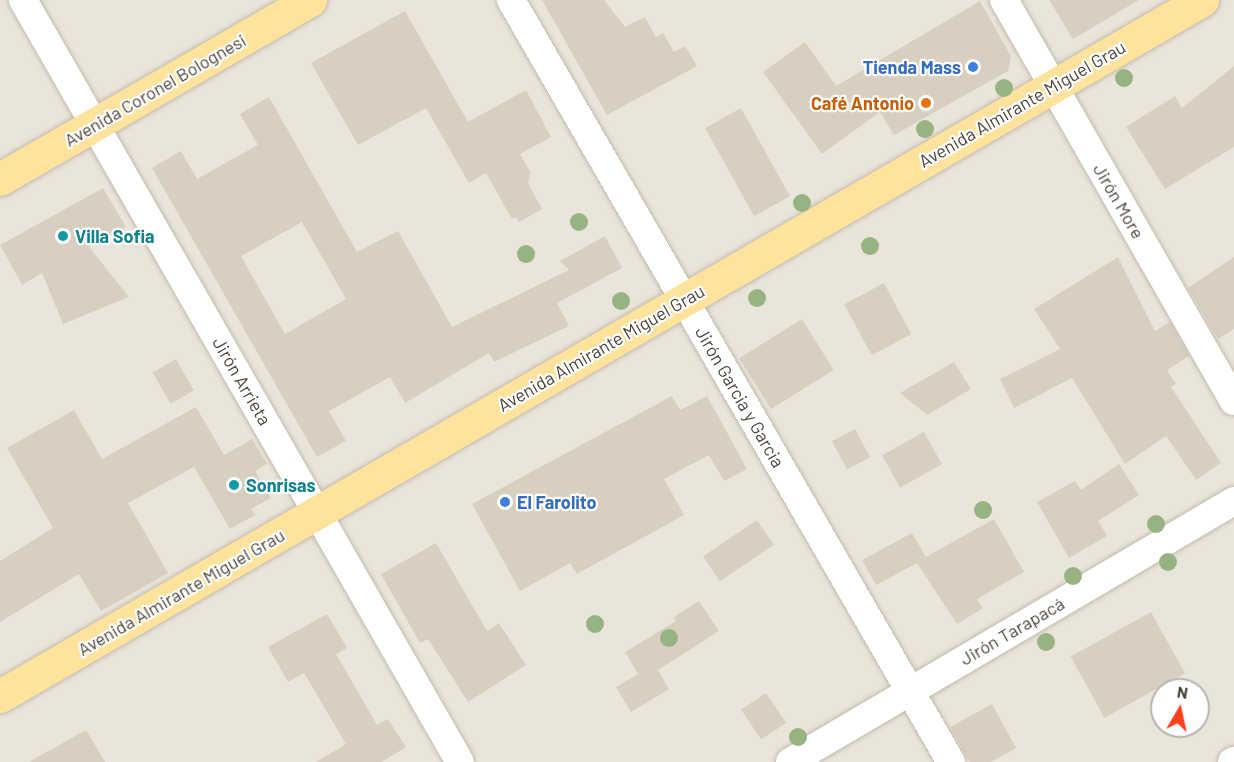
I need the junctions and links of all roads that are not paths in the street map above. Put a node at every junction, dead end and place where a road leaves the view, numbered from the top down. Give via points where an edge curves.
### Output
1 (23, 0) edge
2 (310, 0) edge
3 (511, 0) edge
4 (1004, 0) edge
5 (1203, 0) edge
6 (1054, 86) junction
7 (94, 124) junction
8 (0, 179) edge
9 (685, 300) junction
10 (1234, 402) edge
11 (1234, 501) edge
12 (317, 512) junction
13 (910, 692) junction
14 (0, 696) edge
15 (460, 762) edge
16 (790, 762) edge
17 (951, 762) edge

1 - 7 street, Jirón Arrieta
2 - 7 main road, Avenida Coronel Bolognesi
3 - 9 street, Jirón Garcia y Garcia
4 - 6 street, Jirón More
5 - 6 main road, Avenida Almirante Miguel Grau
6 - 9 main road, Avenida Almirante Miguel Grau
6 - 10 street, Jirón More
7 - 8 main road, Avenida Coronel Bolognesi
7 - 12 street, Jirón Arrieta
9 - 12 main road, Avenida Almirante Miguel Grau
9 - 13 street, Jirón Garcia y Garcia
11 - 13 street, Jirón Tarapacá
12 - 14 main road, Avenida Almirante Miguel Grau
12 - 15 street, Jirón Arrieta
13 - 16 street, Jirón Tarapacá
13 - 17 street, Jirón Garcia y Garcia

